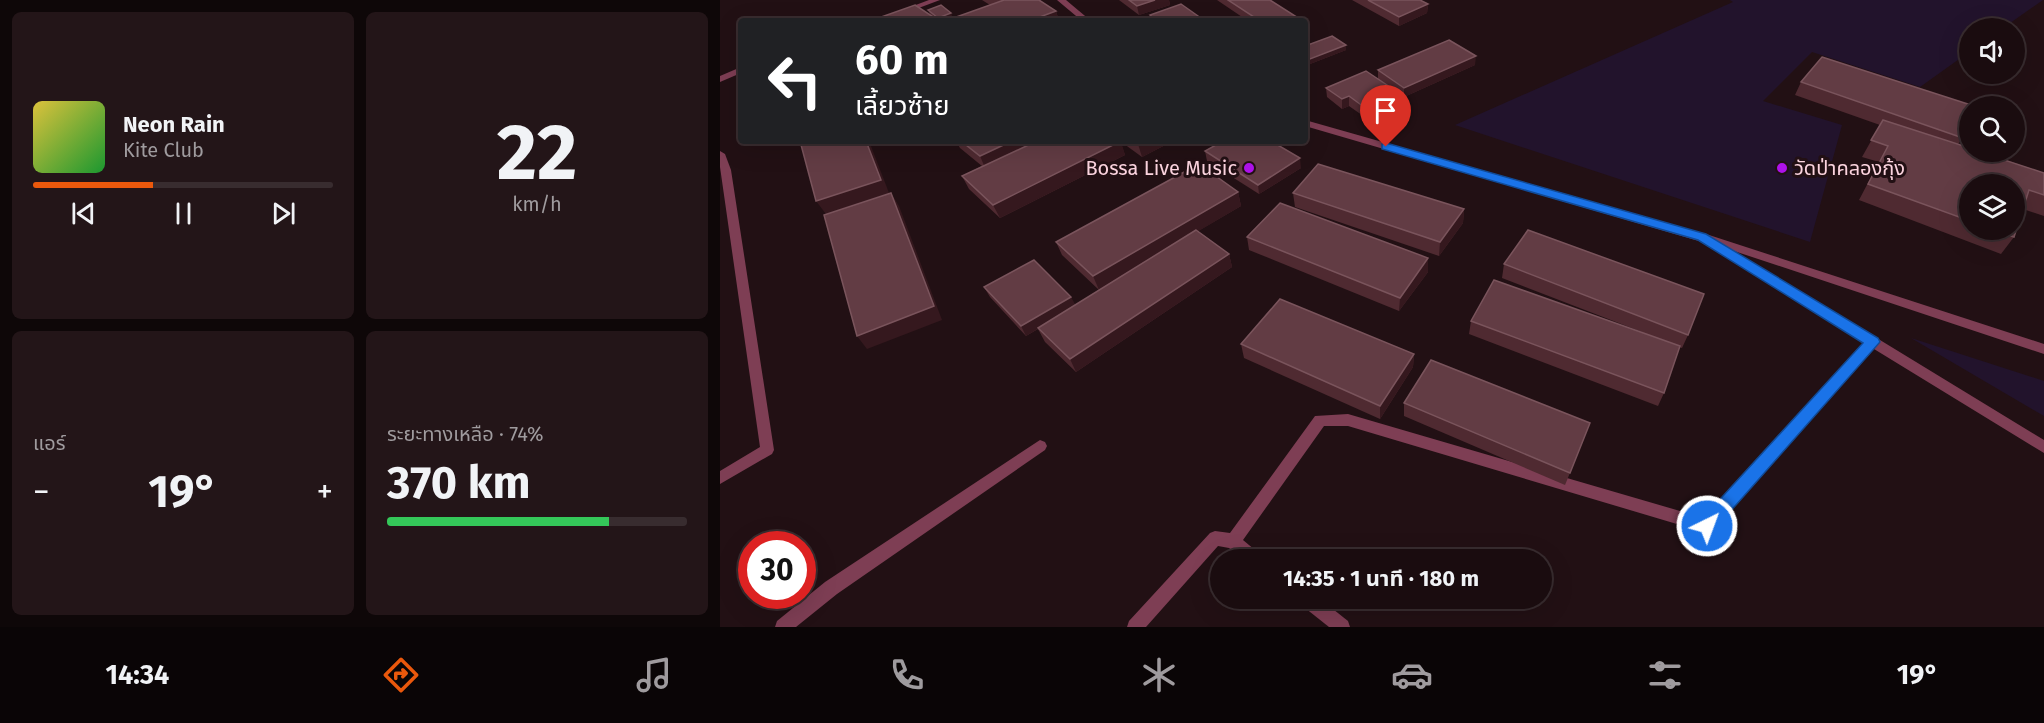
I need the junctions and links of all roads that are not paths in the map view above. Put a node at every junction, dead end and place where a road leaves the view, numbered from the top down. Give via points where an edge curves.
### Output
1 (936, 0) edge
2 (1060, 0) edge
3 (885, 18) edge
4 (1083, 18) edge
5 (738, 71) edge
6 (720, 79) edge
7 (1308, 124) edge
8 (720, 154) edge
9 (1702, 237) junction
10 (1873, 342) junction
11 (2044, 349) edge
12 (1040, 446) dead end
13 (2044, 447) edge
14 (720, 478) edge
15 (1233, 541) junction
16 (1243, 549) edge
17 (1320, 609) edge
18 (783, 627) edge
19 (1135, 627) edge
20 (1342, 627) edge

1 - 3 street
2 - 4 street
5 - 6 street
7 - 9 street
8 - 14 street via 726,170 767,450
9 - 10 street
9 - 11 street
10 - 13 street
10 - 15 street via 1707,526 1348,420 1320,420
12 - 18 street via 831,588
15 - 16 street
15 - 19 street via 1215,538
17 - 20 street

